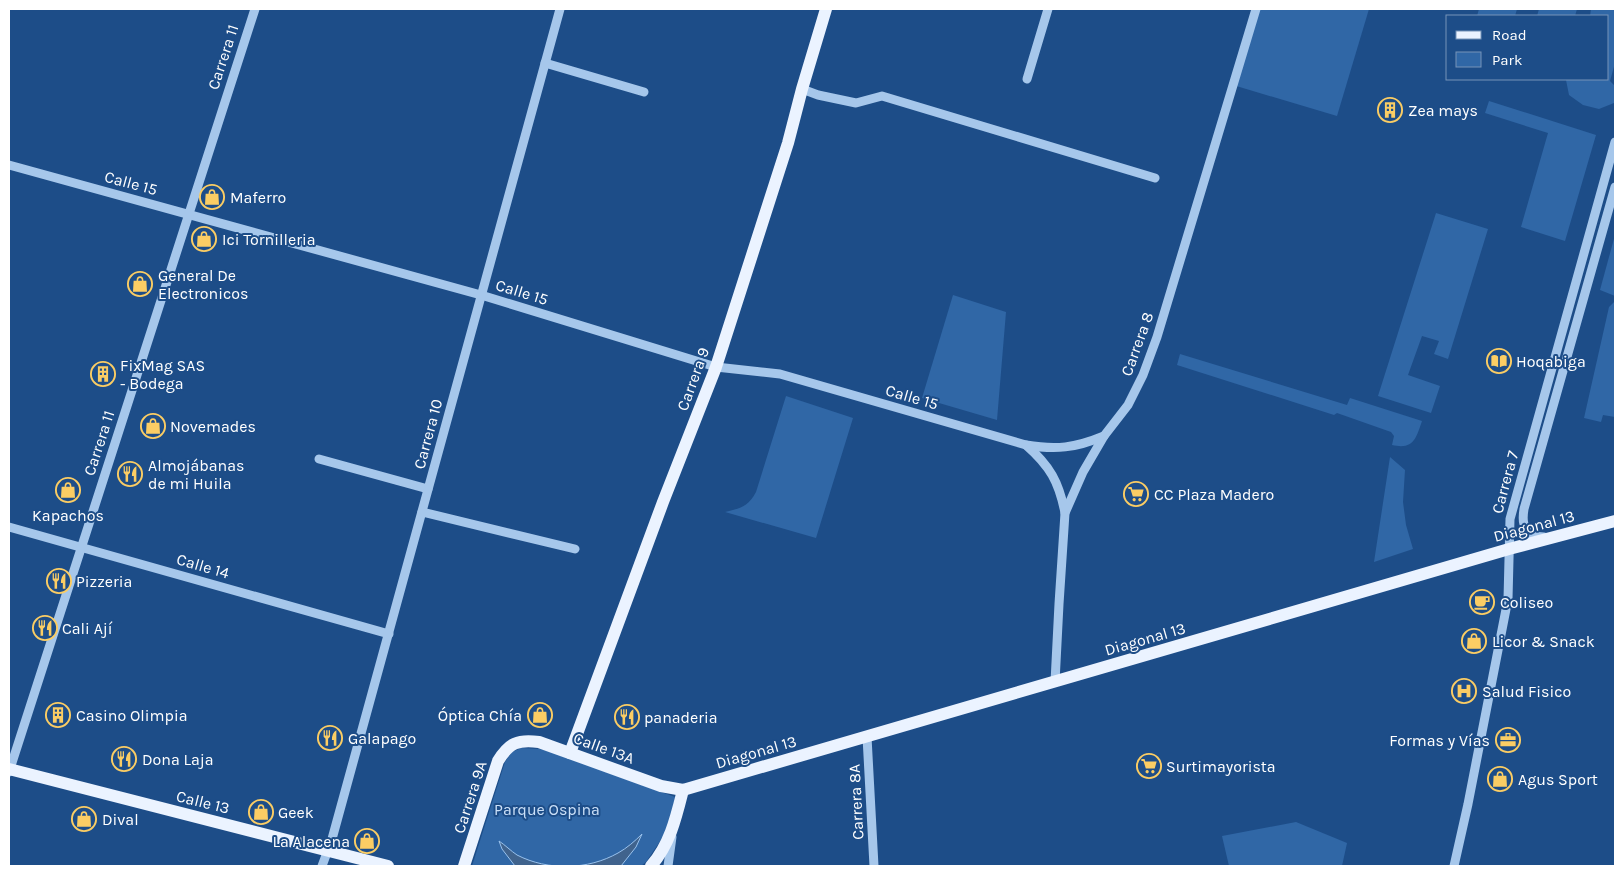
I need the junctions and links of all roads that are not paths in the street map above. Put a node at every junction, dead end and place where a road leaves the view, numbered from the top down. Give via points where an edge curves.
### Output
1 (255, 9) edge
2 (560, 9) edge
3 (826, 9) edge
4 (1048, 9) edge
5 (1256, 9) edge
6 (545, 63) junction
7 (1027, 79) dead end
8 (802, 89) junction
9 (644, 92) dead end
10 (1615, 142) edge
11 (9, 165) edge
12 (1155, 178) dead end
13 (1615, 187) edge
14 (189, 215) junction
15 (481, 295) junction
16 (716, 367) junction
17 (1104, 436) junction
18 (1026, 445) junction
19 (319, 459) dead end
20 (428, 490) junction
21 (422, 512) junction
22 (1066, 513) junction
23 (1615, 520) edge
24 (9, 527) edge
25 (1553, 538) junction
26 (82, 548) junction
27 (575, 549) dead end
28 (1509, 549) junction
29 (389, 634) junction
30 (1055, 682) junction
31 (868, 737) junction
32 (514, 743) joint
33 (570, 753) junction
34 (9, 770) edge
35 (683, 790) junction
36 (673, 829) junction
37 (328, 851) junction
38 (322, 866) edge
39 (388, 866) edge
40 (464, 866) edge
41 (651, 866) edge
42 (668, 866) edge
43 (874, 866) edge
44 (1454, 866) edge

1 - 14 street, Carrera 11
2 - 6 street, Carrera 10
3 - 8 main road, Carrera 9
4 - 7 street
5 - 17 street, Carrera 8 via 1153,347 1128,405
6 - 9 street
6 - 15 street, Carrera 10
8 - 12 street via 856,103 882,96
8 - 16 main road, Carrera 9 via 788,143
10 - 28 street, Carrera 7 via 1512,512
11 - 14 street, Calle 15
13 - 25 street, Carrera 7 via 1522,520 1532,536
14 - 15 street, Calle 15
14 - 26 street, Carrera 11
15 - 16 street, Calle 15
15 - 20 street, Carrera 10
16 - 18 street, Calle 15 via 780,374
16 - 33 main road, Carrera 9
17 - 18 street, Calle 15 via 1066,448
17 - 22 street, Carrera 8 via 1083,472
18 - 22 street, Calle 15 via 1053,474 1062,493
19 - 20 street
20 - 21 street, Carrera 10
21 - 27 street
21 - 29 street, Carrera 10
22 - 30 street, Carrera 8
23 - 25 main road, Diagonal 13
24 - 26 street, Calle 14
25 - 28 main road, Diagonal 13
26 - 29 street, Calle 14
26 - 34 street, Carrera 11
28 - 30 main road, Diagonal 13
28 - 44 street, Carrera 7 via 1508,599
29 - 37 street, Carrera 10
30 - 31 main road, Diagonal 13
31 - 35 main road, Diagonal 13
31 - 43 street, Carrera 8A
32 - 33 main road, Calle 13A via 526,740 539,742
32 - 40 main road, Carrera 9A via 504,750 498,761
33 - 35 main road, Calle 13A via 661,786
34 - 37 main road, Calle 13
35 - 36 main road
36 - 41 main road
36 - 42 street
37 - 38 street, Carrera 10
37 - 39 main road, Calle 13

